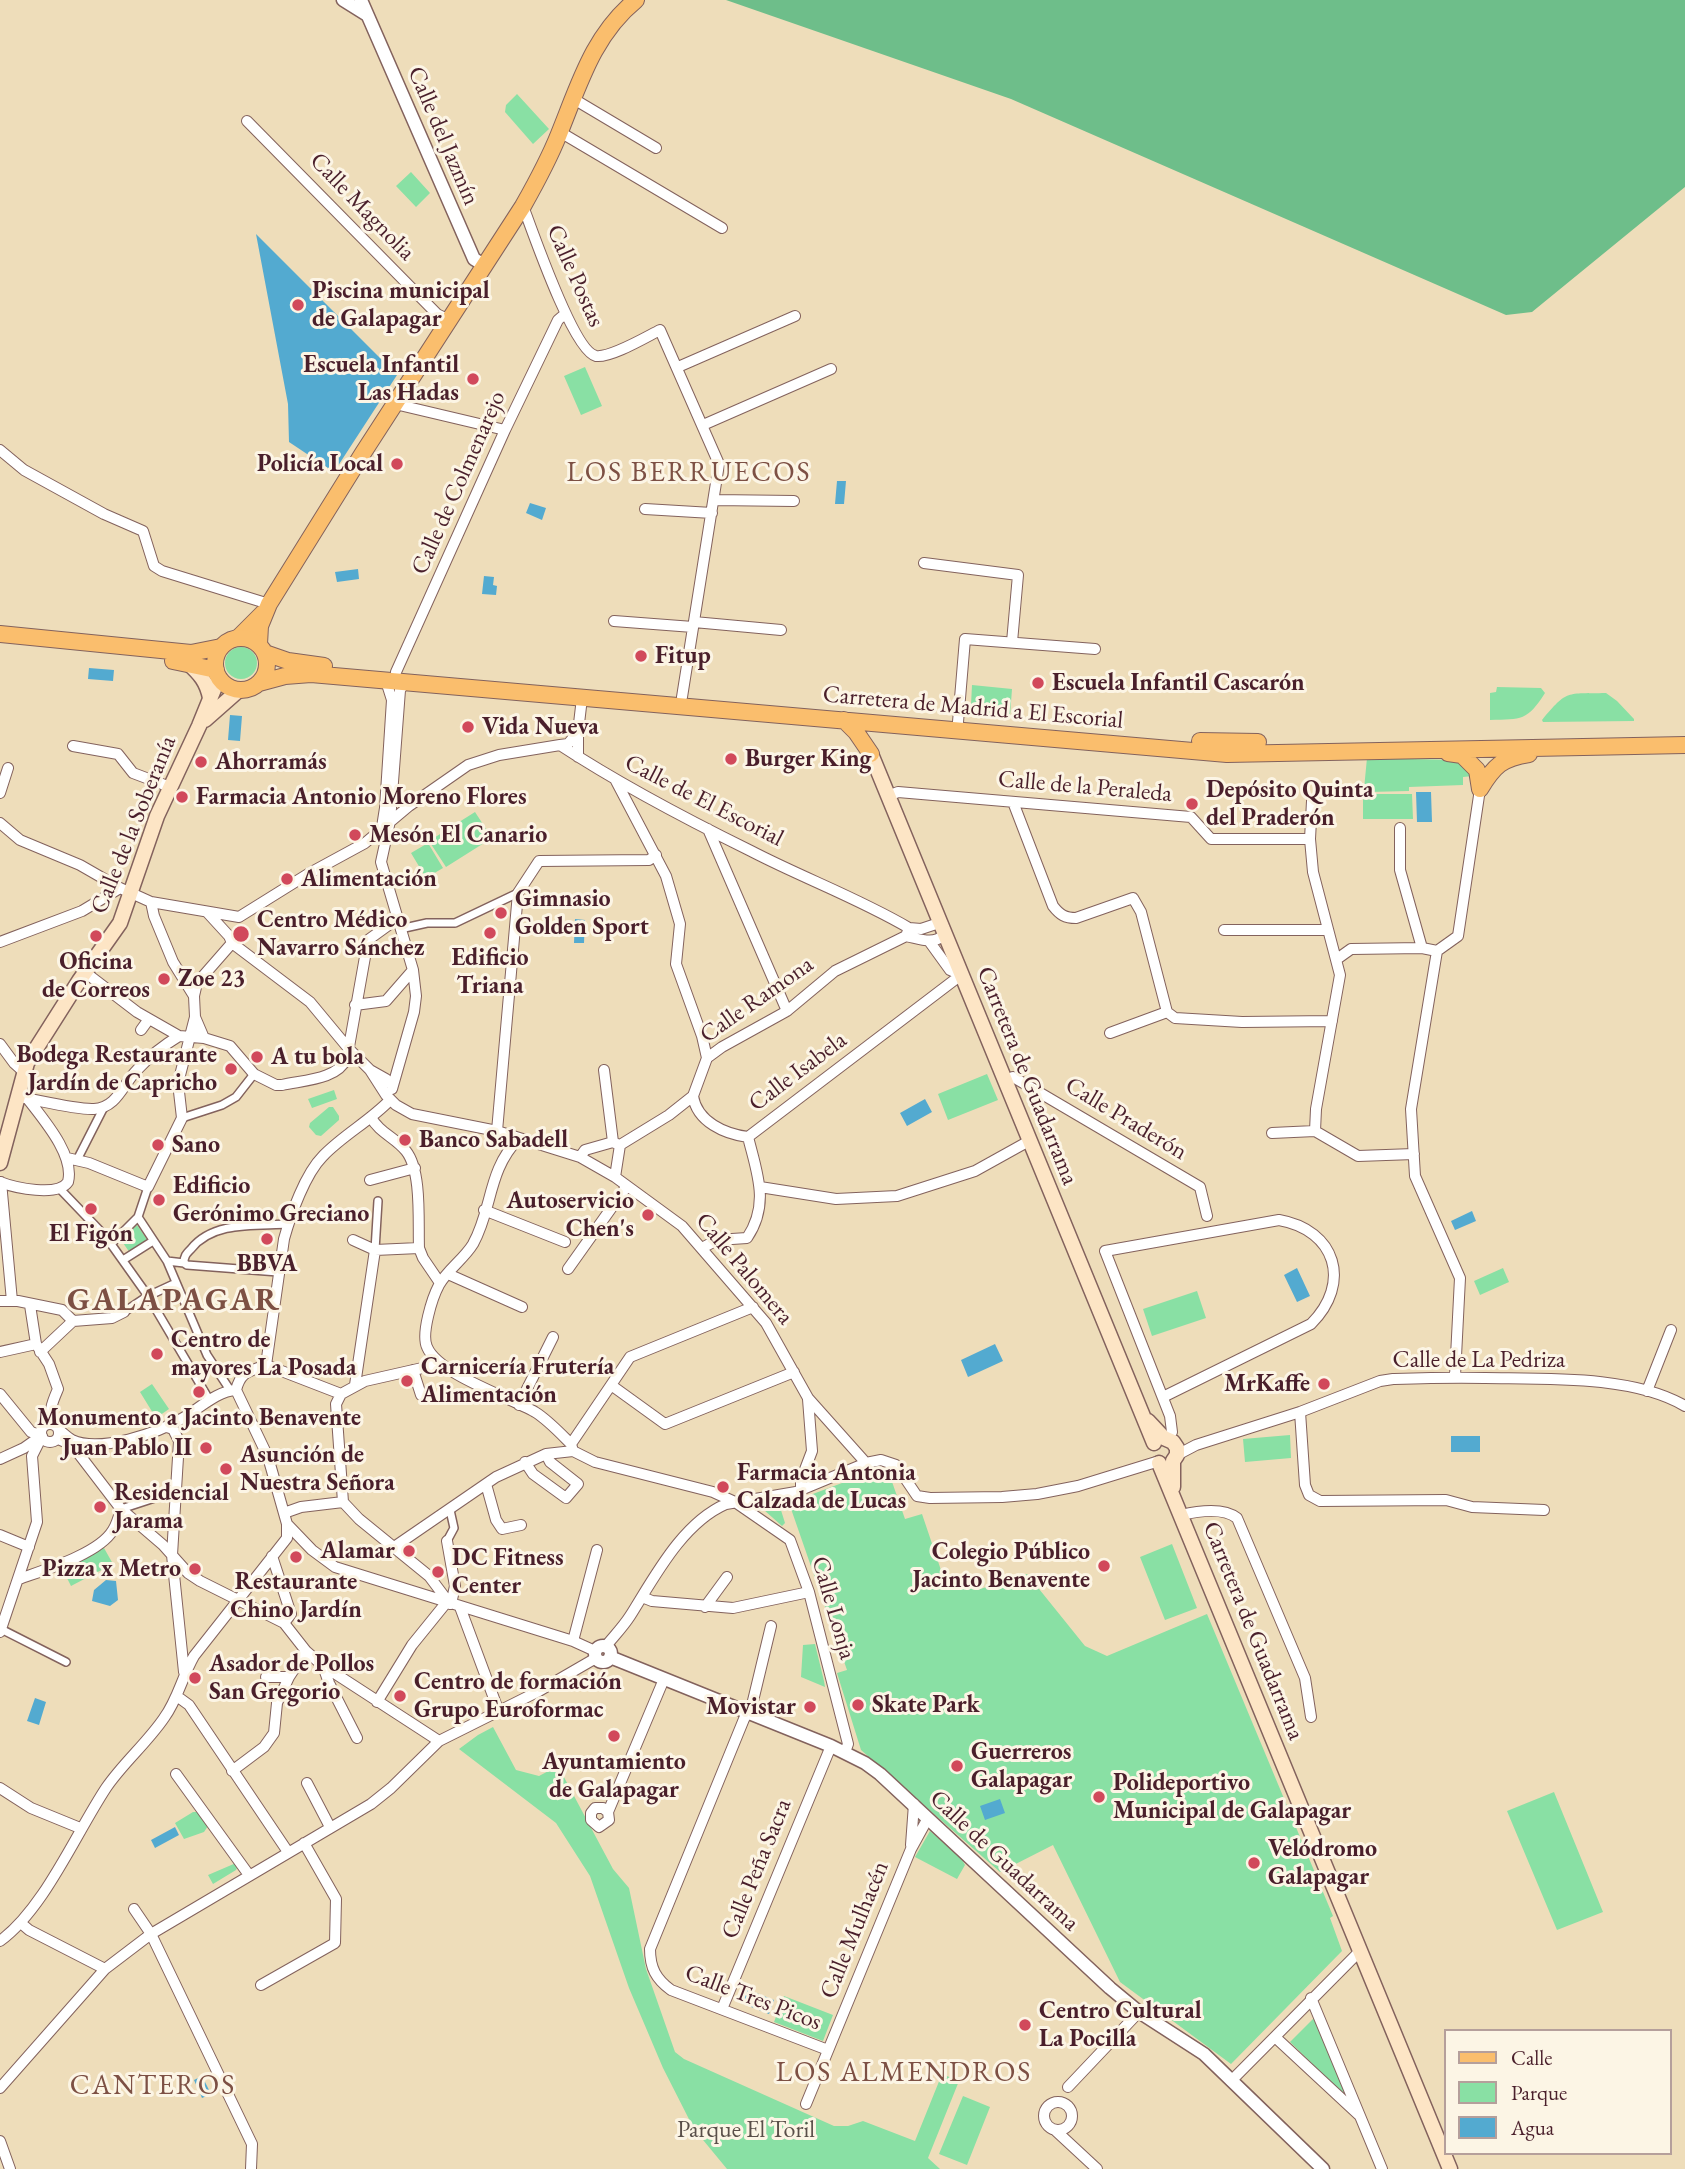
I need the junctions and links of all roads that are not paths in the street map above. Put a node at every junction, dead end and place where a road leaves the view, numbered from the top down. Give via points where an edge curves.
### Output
1 (343, 0) edge
2 (362, 0) edge
3 (636, 0) edge
4 (370, 17) junction
5 (572, 99) junction
6 (247, 121) dead end
7 (560, 132) junction
8 (656, 148) dead end
9 (523, 206) junction
10 (722, 228) dead end
11 (484, 265) junction
12 (565, 314) junction
13 (795, 316) dead end
14 (449, 320) junction
15 (678, 368) junction
16 (831, 369) dead end
17 (395, 404) junction
18 (703, 425) junction
19 (505, 430) junction
20 (0, 450) edge
21 (714, 500) junction
22 (794, 500) dead end
23 (645, 509) dead end
24 (712, 513) junction
25 (923, 564) dead end
26 (267, 608) junction
27 (614, 621) dead end
28 (694, 625) junction
29 (781, 631) dead end
30 (0, 635) edge
31 (238, 638) junction
32 (1012, 642) junction
33 (0, 645) edge
34 (221, 647) junction
35 (262, 649) junction
36 (1095, 649) dead end
37 (187, 663) junction
38 (217, 673) junction
39 (396, 678) junction
40 (259, 683) junction
41 (239, 690) junction
42 (682, 697) junction
43 (210, 698) junction
44 (582, 698) junction
45 (844, 720) junction
46 (958, 722) junction
47 (883, 723) junction
48 (199, 726) junction
49 (578, 732) junction
50 (1685, 736) edge
51 (560, 745) junction
52 (1685, 745) edge
53 (73, 746) dead end
54 (1586, 746) junction
55 (1407, 749) junction
56 (871, 754) junction
57 (578, 757) junction
58 (8, 768) dead end
59 (615, 780) junction
60 (170, 787) junction
61 (1480, 789) junction
62 (0, 793) edge
63 (888, 796) junction
64 (1312, 801) dead end
65 (1013, 802) junction
66 (0, 823) edge
67 (386, 824) junction
68 (1400, 828) dead end
69 (708, 829) junction
70 (1310, 839) junction
71 (365, 843) junction
72 (656, 855) junction
73 (381, 862) junction
74 (125, 890) junction
75 (518, 893) junction
76 (151, 902) junction
77 (206, 912) junction
78 (397, 919) junction
79 (400, 929) junction
80 (942, 929) junction
81 (1224, 930) dead end
82 (1328, 930) junction
83 (907, 932) junction
84 (0, 942) edge
85 (929, 942) junction
86 (232, 943) junction
87 (1422, 948) junction
88 (1437, 951) junction
89 (1337, 959) junction
90 (413, 970) junction
91 (86, 973) junction
92 (961, 975) junction
93 (194, 996) junction
94 (355, 1005) junction
95 (787, 1011) junction
96 (1167, 1012) junction
97 (195, 1017) junction
98 (149, 1019) junction
99 (1332, 1021) junction
100 (141, 1030) dead end
101 (1110, 1033) dead end
102 (184, 1036) junction
103 (204, 1038) junction
104 (0, 1044) edge
105 (349, 1049) junction
106 (708, 1058) junction
107 (366, 1067) junction
108 (604, 1070) dead end
109 (24, 1072) junction
110 (336, 1073) junction
111 (254, 1074) junction
112 (1004, 1080) junction
113 (392, 1085) junction
114 (693, 1096) junction
115 (23, 1098) junction
116 (390, 1100) junction
117 (104, 1107) junction
118 (371, 1117) junction
119 (182, 1118) junction
120 (497, 1131) junction
121 (1315, 1132) junction
122 (1272, 1133) dead end
123 (748, 1137) junction
124 (519, 1138) junction
125 (1029, 1141) junction
126 (616, 1144) junction
127 (1414, 1154) junction
128 (580, 1157) junction
129 (72, 1159) junction
130 (0, 1163) edge
131 (415, 1168) junction
132 (615, 1177) junction
133 (370, 1180) dead end
134 (0, 1182) edge
135 (627, 1186) junction
136 (148, 1187) junction
137 (760, 1187) junction
138 (60, 1189) junction
139 (378, 1201) dead end
140 (484, 1210) junction
141 (139, 1214) junction
142 (1207, 1216) dead end
143 (288, 1224) junction
144 (353, 1240) dead end
145 (565, 1242) dead end
146 (111, 1244) junction
147 (155, 1244) junction
148 (419, 1248) junction
149 (702, 1248) junction
150 (375, 1250) junction
151 (123, 1261) junction
152 (167, 1261) junction
153 (184, 1263) junction
154 (568, 1269) dead end
155 (278, 1272) junction
156 (448, 1274) junction
157 (176, 1283) junction
158 (440, 1283) junction
159 (148, 1296) junction
160 (0, 1301) edge
161 (12, 1301) junction
162 (30, 1305) junction
163 (522, 1307) dead end
164 (753, 1307) junction
165 (124, 1312) joint
166 (73, 1321) junction
167 (1671, 1331) dead end
168 (553, 1338) dead end
169 (38, 1348) junction
170 (0, 1352) edge
171 (440, 1364) junction
172 (266, 1365) junction
173 (413, 1370) junction
174 (794, 1372) junction
175 (1455, 1376) junction
176 (355, 1385) junction
177 (611, 1385) junction
178 (233, 1390) junction
179 (1647, 1391) junction
180 (0, 1394) edge
181 (341, 1394) junction
182 (421, 1395) dead end
183 (1163, 1397) junction
184 (808, 1398) junction
185 (209, 1401) junction
186 (519, 1405) junction
187 (1685, 1406) edge
188 (1300, 1412) junction
189 (167, 1427) junction
190 (57, 1431) junction
191 (559, 1432) junction
192 (41, 1436) junction
193 (89, 1444) junction
194 (572, 1447) junction
195 (1164, 1451) junction
196 (550, 1453) junction
197 (82, 1456) junction
198 (0, 1459) edge
199 (525, 1462) junction
200 (866, 1463) junction
201 (486, 1483) junction
202 (801, 1490) junction
203 (176, 1491) junction
204 (343, 1502) junction
205 (736, 1502) junction
206 (121, 1509) junction
207 (450, 1510) junction
208 (1544, 1510) dead end
209 (284, 1513) junction
210 (1181, 1516) junction
211 (288, 1524) junction
212 (521, 1525) dead end
213 (0, 1535) edge
214 (447, 1541) joint
215 (29, 1547) junction
216 (394, 1547) junction
217 (597, 1550) dead end
218 (172, 1555) junction
219 (272, 1556) junction
220 (727, 1577) dead end
221 (19, 1579) junction
222 (809, 1592) junction
223 (642, 1597) junction
224 (238, 1599) junction
225 (452, 1604) junction
226 (705, 1606) junction
227 (284, 1623) junction
228 (771, 1626) dead end
229 (1, 1630) edge
230 (573, 1641) junction
231 (306, 1651) junction
232 (602, 1653) junction
233 (66, 1662) dead end
234 (323, 1665) junction
235 (184, 1672) junction
236 (266, 1677) dead end
237 (289, 1677) junction
238 (664, 1679) junction
239 (178, 1697) junction
240 (377, 1702) junction
241 (499, 1712) junction
242 (747, 1713) junction
243 (1311, 1717) dead end
244 (357, 1738) dead end
245 (439, 1741) junction
246 (831, 1746) junction
247 (845, 1752) junction
248 (232, 1771) junction
249 (176, 1774) dead end
250 (307, 1783) dead end
251 (0, 1788) edge
252 (914, 1804) junction
253 (608, 1812) dead end
254 (928, 1818) junction
255 (330, 1827) junction
256 (80, 1828) junction
257 (304, 1843) junction
258 (911, 1849) junction
259 (288, 1852) junction
260 (249, 1875) junction
261 (134, 1909) dead end
262 (22, 1924) junction
263 (151, 1934) junction
264 (0, 1941) edge
265 (1360, 1951) junction
266 (106, 1969) junction
267 (261, 1985) dead end
268 (1311, 1998) junction
269 (722, 2009) junction
270 (1139, 2012) junction
271 (1275, 2037) junction
272 (828, 2050) junction
273 (1231, 2081) junction
274 (1068, 2087) junction
275 (0, 2088) edge
276 (1053, 2103) junction
277 (806, 2104) dead end
278 (1066, 2105) junction
279 (1362, 2118) junction
280 (1059, 2129) junction
281 (0, 2141) edge
282 (1444, 2154) edge
283 (10, 2169) edge
284 (251, 2169) edge
285 (1097, 2169) edge
286 (1323, 2169) edge
287 (1382, 2169) edge

1 - 4 street
2 - 4 street, Calle del Jazmín
3 - 5 main road via 598,43
4 - 11 street, Calle del Jazmín via 474,259
5 - 7 main road
5 - 8 street
6 - 14 street, Calle Magnolia via 437,314
7 - 9 main road
7 - 10 street
9 - 11 main road
9 - 12 street, Calle Postas
11 - 14 main road
12 - 15 street, Calle Postas via 584,347 597,356 660,330
12 - 19 street, Calle de Colmenarejo
13 - 15 street
14 - 17 main road
15 - 18 street, Calle Postas
16 - 18 street
17 - 19 street
17 - 26 main road
18 - 21 street, Calle Postas via 719,464
19 - 39 street, Calle de Colmenarejo
20 - 26 street via 24,470 143,531 154,566 162,572
21 - 22 street
21 - 24 street, Calle Postas
23 - 24 street
24 - 28 street, Calle Postas
25 - 32 street via 1018,575
26 - 31 main road
26 - 35 main road via 260,626
27 - 28 street
28 - 29 street
28 - 42 street, Calle Postas
30 - 34 main road via 191,653
31 - 34 main road
31 - 35 main road via 253,640
32 - 36 street
32 - 46 street via 965,639
33 - 37 main road
34 - 38 main road via 216,656
35 - 39 main road, Carretera de Madrid a El Escorial via 296,663
35 - 40 main road via 267,669
37 - 38 main road
37 - 43 main road via 202,676
38 - 41 main road via 227,686
38 - 43 main road, Calle de la Soberanía
39 - 40 main road, Carretera de Madrid a El Escorial via 311,674
39 - 42 main road, Carretera de Madrid a El Escorial
39 - 44 main road, Carretera de Madrid a El Escorial
39 - 67 street, Calle de Colmenarejo
39 - 67 street, Calle de Colmenarejo via 400,690
40 - 41 main road
41 - 48 main road, Calle de la Soberanía
42 - 46 main road, Carretera de Madrid a El Escorial
43 - 48 main road, Calle de la Soberanía
44 - 45 main road, Carretera de Madrid a El Escorial
44 - 49 street
45 - 47 main road, Carretera de Madrid a El Escorial
45 - 56 main road
46 - 50 main road, Carretera de Madrid a El Escorial via 1231,742
47 - 55 main road, Carretera de Madrid a El Escorial via 1227,754
47 - 56 main road via 873,734
48 - 60 main road, Calle de la Soberanía
49 - 51 street via 568,744
49 - 57 street
51 - 57 street, Calle de El Escorial
51 - 67 street via 468,765
52 - 54 main road, Carretera de Madrid a El Escorial
53 - 60 street via 118,754 133,773
54 - 55 main road, Carretera de Madrid a El Escorial
54 - 61 main road via 1516,756 1492,769
55 - 61 main road via 1462,755 1477,770
56 - 63 main road, Carretera de Guadarrama
57 - 59 street, Calle de El Escorial
58 - 62 street
59 - 69 street, Calle de El Escorial
59 - 72 street
60 - 74 main road, Calle de la Soberanía
61 - 88 street via 1458,936
63 - 65 street, Calle de la Peraleda via 898,792
63 - 80 main road, Carretera de Guadarrama
64 - 70 street
65 - 70 street, Calle de la Peraleda via 1191,817 1211,839
65 - 96 street via 1059,914 1076,918 1133,898 1141,912
66 - 74 street via 20,840 80,864
67 - 71 street
67 - 73 street, Calle de Colmenarejo
68 - 87 street via 1400,870
69 - 83 street, Calle de El Escorial via 858,901
69 - 95 street
70 - 82 street via 1312,872
71 - 73 street, Calle de Colmenarejo via 378,849
71 - 77 street via 239,917
72 - 75 street via 649,860 540,861
72 - 106 street via 680,923 676,964
73 - 78 street, Calle de Colmenarejo
74 - 76 street
74 - 84 street
74 - 91 main road, Calle de la Soberanía via 127,908
75 - 79 street via 455,923
75 - 120 street
76 - 77 street
76 - 93 street via 173,962
77 - 86 street
78 - 79 street, Calle de Colmenarejo
78 - 94 street via 368,940
79 - 90 street, Calle de Colmenarejo
80 - 83 street
80 - 85 street via 939,940
80 - 92 main road, Carretera de Guadarrama
81 - 82 street
82 - 89 street
83 - 85 street
83 - 95 street, Calle Ramona via 835,971
85 - 92 street via 950,970
86 - 93 street via 197,983
86 - 105 street via 310,1002
87 - 88 street
87 - 89 street via 1351,949
88 - 127 street via 1411,1109
89 - 99 street via 1340,975
90 - 94 street via 386,1001
90 - 113 street, Calle de Colmenarejo via 414,1012
91 - 98 street
91 - 109 main road, Calle de la Soberanía via 33,1051
92 - 112 main road, Carretera de Guadarrama
92 - 123 street, Calle Isabela
93 - 97 street
94 - 105 street
95 - 106 street, Calle Ramona
96 - 99 street via 1175,1018 1241,1022
96 - 101 street
97 - 102 street
97 - 103 street
98 - 100 street
98 - 102 street
99 - 121 street
102 - 103 street
102 - 117 street via 168,1042
102 - 119 street via 178,1083
103 - 111 street via 230,1046
104 - 109 street
105 - 107 street
105 - 110 street
106 - 114 street, Calle Ramona
107 - 110 street
107 - 113 street
107 - 116 street
108 - 126 street
109 - 115 main road, Calle de la Soberanía
110 - 111 street via 282,1086
111 - 119 street via 236,1097
112 - 125 main road, Carretera de Guadarrama
112 - 142 street, Calle Praderón via 1013,1077 1200,1187
113 - 116 street, Calle de Colmenarejo
114 - 123 street via 703,1119 732,1135
114 - 126 street
115 - 117 street
115 - 129 street
115 - 130 main road, Calle de la Soberanía
116 - 118 street
116 - 120 street via 412,1114
117 - 129 street
118 - 131 street via 377,1128 402,1146
118 - 143 street via 324,1155
119 - 136 street
120 - 124 street
121 - 122 street
121 - 127 street via 1358,1156
123 - 137 street, Calle Isabela
124 - 128 street
124 - 140 street via 506,1152
125 - 137 street via 975,1171 897,1196 836,1199
125 - 195 main road, Carretera de Guadarrama via 1141,1414
126 - 128 street via 585,1150
126 - 132 street
127 - 175 street via 1415,1176 1460,1278
128 - 132 street
129 - 136 street
129 - 138 street via 70,1174
131 - 133 street
131 - 148 street
132 - 135 street
134 - 138 street
134 - 161 street
135 - 149 street, Calle Palomera via 682,1226
135 - 154 street
136 - 141 street
137 - 149 street, Calle Isabela via 757,1223 747,1238 717,1240
138 - 146 street
139 - 150 street
140 - 145 street
140 - 156 street via 471,1246
141 - 146 street
141 - 147 street
143 - 153 street via 212,1231 198,1239
143 - 155 street
144 - 150 street
146 - 151 street
147 - 151 street
147 - 152 street
148 - 150 street
148 - 158 street
149 - 164 street, Calle Palomera
150 - 176 street
151 - 159 street
152 - 153 street
152 - 157 street
153 - 155 street
155 - 172 street
156 - 158 street
156 - 163 street
157 - 159 street
157 - 178 street via 207,1355
158 - 171 street via 424,1337
159 - 165 street
159 - 185 street
160 - 161 street
161 - 162 street
162 - 166 street via 62,1310
162 - 169 street
164 - 174 street, Calle Palomera
164 - 177 street via 630,1357
165 - 166 street via 112,1318
166 - 169 street
167 - 179 street
168 - 186 street
169 - 170 street
169 - 190 street via 58,1389 50,1408
171 - 173 street
171 - 186 street
172 - 178 street via 244,1374
172 - 181 street
173 - 176 street
173 - 182 street
174 - 177 street via 665,1424
174 - 184 street, Calle Palomera
175 - 179 street, Calle de La Pedriza via 1568,1380
175 - 188 street, Calle de La Pedriza via 1380,1381
176 - 181 street
177 - 194 street
178 - 185 street
178 - 209 street, Calle de Guadarrama via 268,1457
179 - 187 street, Calle de La Pedriza
180 - 192 street via 31,1432
181 - 204 street via 336,1404
183 - 183 street via 1105,1251 1279,1220 1312,1231 1332,1260 1335,1278 1324,1312 1311,1324
183 - 195 street via 1172,1427
184 - 200 street, Calle Palomera
184 - 202 street, Calle Palomera via 812,1451
185 - 189 street
186 - 191 street
188 - 195 street, Calle de La Pedriza
188 - 208 street via 1305,1485 1309,1495 1320,1501 1446,1500 1472,1507
189 - 193 street via 140,1438
189 - 203 street via 179,1441
190 - 192 street via 46,1425
190 - 192 street via 49,1443
190 - 193 street
190 - 197 street
191 - 194 street
191 - 196 street
192 - 198 street
192 - 215 street via 33,1456 37,1522
193 - 197 street
194 - 196 street
194 - 205 street, Calle Lonja via 595,1462
195 - 200 street, Calle de La Pedriza via 1134,1468 1037,1494 926,1498 914,1494 893,1463
195 - 210 main road, Carretera de Guadarrama
196 - 199 street
196 - 199 street via 550,1462 578,1484 566,1498 533,1474
197 - 206 street
199 - 201 street
200 - 202 street
201 - 207 street
201 - 212 street via 502,1529
202 - 205 street
203 - 206 street
203 - 218 street
204 - 209 street
204 - 216 street
205 - 222 street, Calle Lonja via 790,1540
205 - 223 street via 717,1508 696,1526 665,1559
206 - 218 street
206 - 221 street via 112,1532 100,1543
207 - 214 street via 454,1528
207 - 216 street
209 - 211 street, Calle de Guadarrama
210 - 243 street via 1203,1510 1237,1518 1305,1678
210 - 265 main road, Carretera de Guadarrama
211 - 219 street via 288,1538
211 - 225 street, Calle de Guadarrama via 335,1567
213 - 215 street
214 - 225 street via 455,1586
215 - 221 street
216 - 225 street via 429,1576
217 - 230 street
218 - 224 street via 188,1573
218 - 235 street
219 - 224 street
219 - 227 street via 291,1614
220 - 226 street
221 - 229 street
222 - 226 street via 733,1608
222 - 247 street, Calle Lonja via 848,1744
223 - 226 street
223 - 232 street
224 - 227 street
224 - 235 street
225 - 230 street, Calle de Guadarrama
225 - 240 street via 412,1645
225 - 241 street
227 - 231 street
228 - 242 street, Calle Tres Picos
229 - 233 street
230 - 232 street, Calle de Guadarrama
231 - 234 street
231 - 237 street
232 - 238 street, Calle de Guadarrama
232 - 241 street
234 - 240 street
234 - 244 street
235 - 239 street
236 - 237 street
237 - 248 street via 277,1703 274,1733 264,1747
238 - 242 street, Calle de Guadarrama
238 - 253 street
239 - 248 street via 189,1705
239 - 256 street
240 - 245 street
241 - 245 street
242 - 246 street, Calle de Guadarrama
242 - 269 street, Calle Tres Picos via 650,1949 650,1963 662,1984
245 - 255 street via 382,1795
246 - 247 street, Calle de Guadarrama
246 - 269 street, Calle Peña Sacra
247 - 252 street, Calle de Guadarrama
248 - 259 street
249 - 260 street
250 - 255 street
251 - 256 street via 31,1808
252 - 254 street, Calle de Guadarrama
252 - 258 street, Calle Mulhacén
254 - 258 street, Calle Mulhacén
254 - 270 street, Calle de Guadarrama
255 - 257 street
256 - 262 street
257 - 259 street
257 - 267 street via 337,1899 335,1943
258 - 272 street, Calle Mulhacén
259 - 260 street
260 - 263 street
261 - 263 street
262 - 264 street
262 - 266 street
263 - 266 street
263 - 284 street via 252,2144
265 - 268 street
265 - 282 main road, Carretera de Guadarrama
266 - 275 street
268 - 271 street
268 - 279 street
269 - 272 street, Calle Tres Picos
270 - 273 street, Calle de Guadarrama via 1204,2054
270 - 274 street
271 - 273 street
271 - 279 street
272 - 277 street, Calle Mulhacén
273 - 286 street, Calle de Guadarrama
274 - 276 street
274 - 278 street
276 - 278 street
276 - 280 street via 1044,2117 1049,2127
278 - 280 street via 1072,2115 1068,2125
279 - 287 street
280 - 285 street
281 - 283 street

